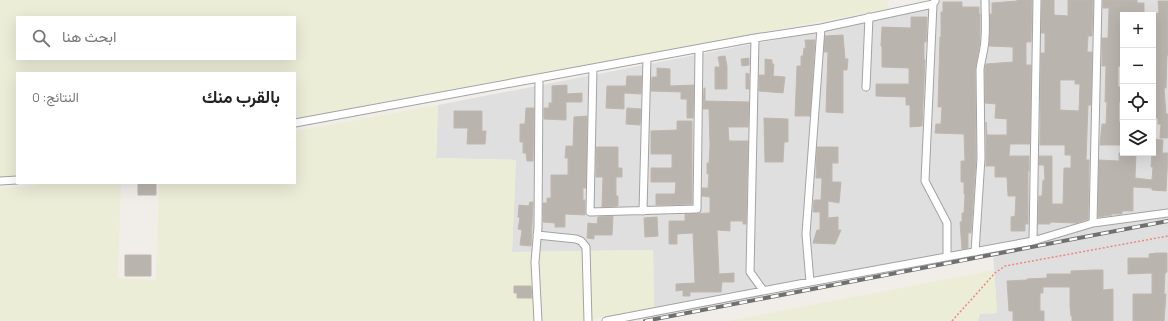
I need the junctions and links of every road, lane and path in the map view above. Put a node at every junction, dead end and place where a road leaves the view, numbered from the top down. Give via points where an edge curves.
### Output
1 (985, 0) edge
2 (1037, 0) edge
3 (1098, 0) edge
4 (934, 2) edge
5 (869, 17) junction
6 (820, 28) junction
7 (755, 38) junction
8 (699, 48) junction
9 (647, 58) junction
10 (593, 68) junction
11 (539, 78) junction
12 (866, 87) dead end
13 (296, 123) edge
14 (16, 180) edge
15 (0, 181) edge
16 (643, 211) junction
17 (1168, 213) edge
18 (1093, 223) junction
19 (537, 235) junction
20 (1168, 236) edge
21 (1033, 241) junction
22 (975, 252) junction
23 (947, 257) junction
24 (810, 282) junction
25 (763, 290) junction
26 (538, 321) edge
27 (588, 321) edge
28 (606, 321) edge
29 (952, 321) edge

1 - 22 street via 985,38 980,70 981,158
2 - 21 street
3 - 18 street
4 - 5 street
4 - 23 street via 925,181 947,223
5 - 6 street
5 - 12 street
6 - 7 street
6 - 24 street via 806,234
7 - 8 street
7 - 25 street via 750,272
8 - 9 street
8 - 16 street via 697,209
9 - 10 street
9 - 16 street
10 - 11 street
10 - 16 street via 590,212
11 - 13 street
11 - 19 street
14 - 15 street
17 - 18 street
18 - 21 street
19 - 26 street via 535,274
19 - 27 street via 576,239 586,247
20 - 29 path via 1006,266 995,273
21 - 22 street
22 - 23 street
23 - 24 street
24 - 25 street
25 - 28 street

